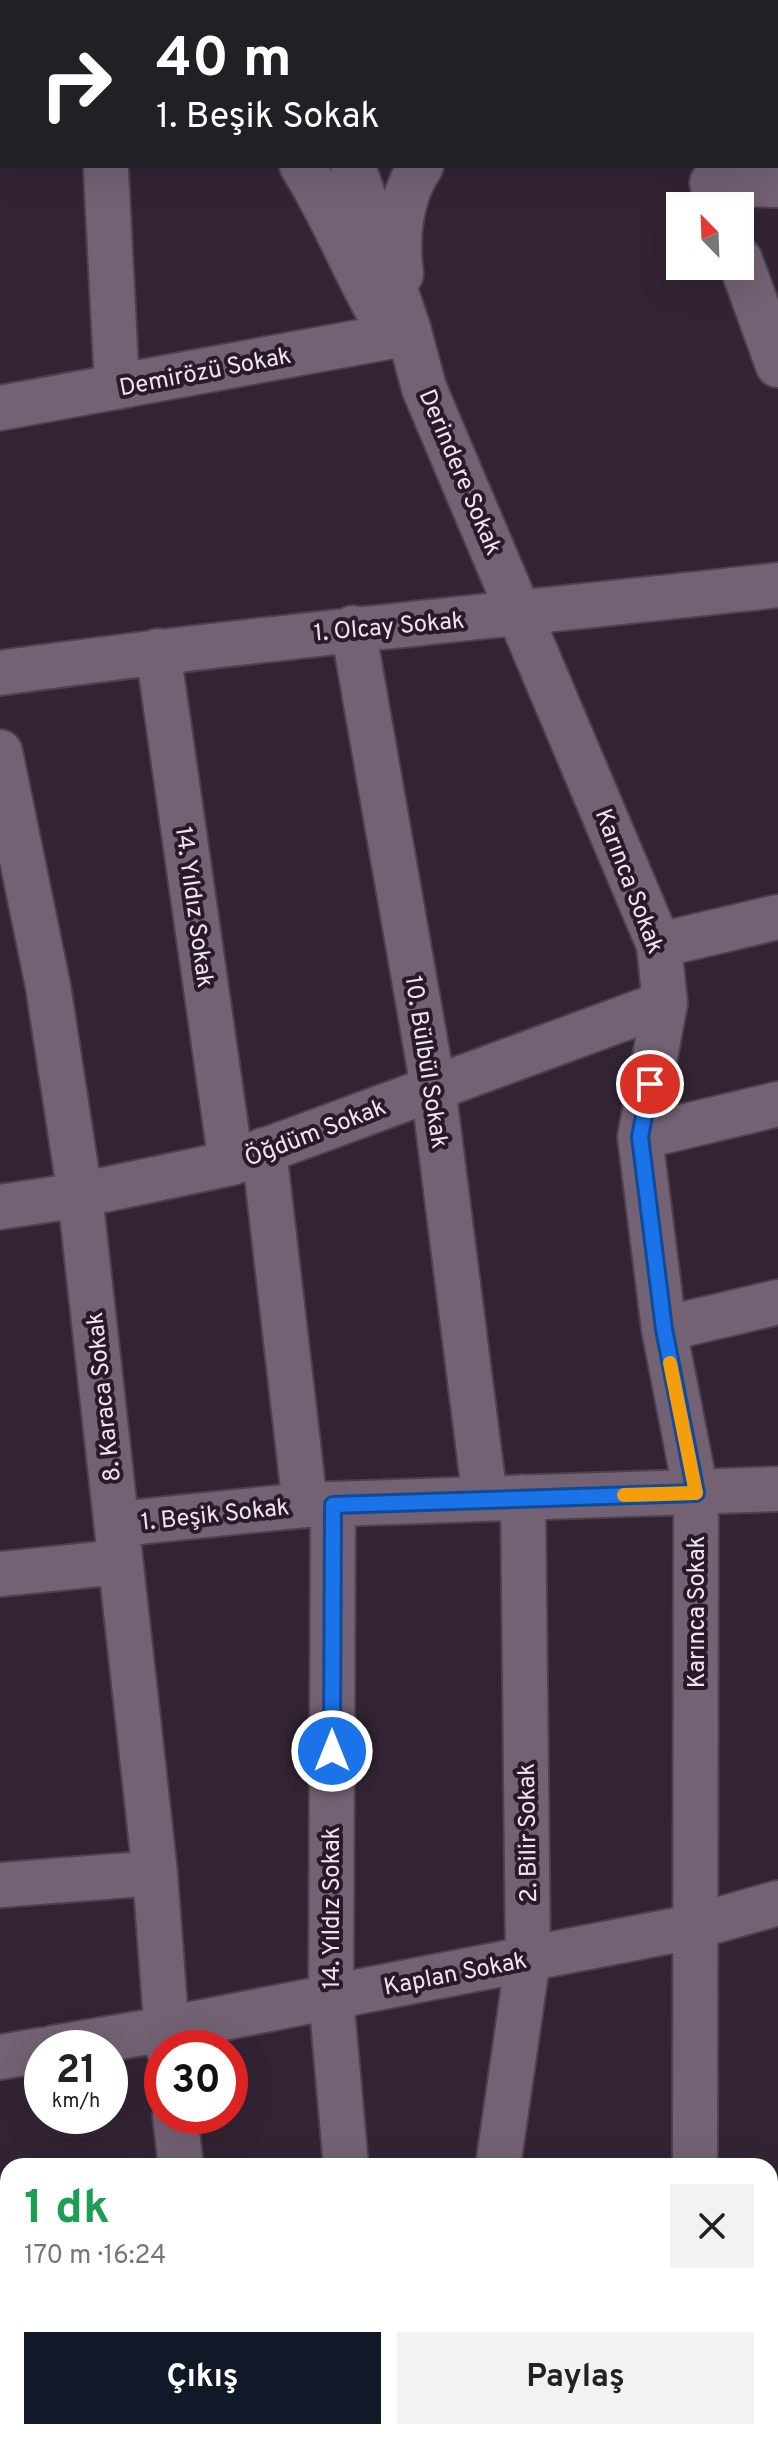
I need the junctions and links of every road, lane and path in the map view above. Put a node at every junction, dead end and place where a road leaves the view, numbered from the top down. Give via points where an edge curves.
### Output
1 (280, 168) edge
2 (303, 168) edge
3 (354, 168) edge
4 (420, 168) edge
5 (106, 171) dead end
6 (778, 185) edge
7 (730, 192) edge
8 (342, 242) junction
9 (747, 280) edge
10 (401, 332) junction
11 (778, 365) edge
12 (117, 387) junction
13 (0, 408) edge
14 (778, 585) edge
15 (520, 613) junction
16 (353, 628) junction
17 (158, 651) junction
18 (0, 673) edge
19 (0, 752) edge
20 (10, 844) edge
21 (778, 917) edge
22 (659, 945) junction
23 (665, 1003) junction
24 (433, 1087) junction
25 (778, 1104) edge
26 (640, 1137) junction
27 (248, 1157) junction
28 (80, 1195) junction
29 (0, 1207) edge
30 (778, 1302) edge
31 (664, 1329) junction
32 (778, 1489) edge
33 (696, 1493) junction
34 (504, 1498) junction
35 (319, 1505) junction
36 (119, 1543) junction
37 (0, 1574) edge
38 (155, 1873) junction
39 (0, 1885) edge
40 (778, 1903) edge
41 (697, 1926) junction
42 (528, 1958) junction
43 (331, 1997) junction
44 (166, 2030) edge
45 (199, 2030) edge
46 (24, 2053) edge
47 (0, 2057) edge
48 (177, 2134) edge
49 (180, 2158) edge
50 (345, 2158) edge
51 (499, 2158) edge
52 (695, 2158) edge

1 - 8 street
2 - 8 street
3 - 10 street
4 - 10 street via 409,184 397,247
5 - 12 street
6 - 7 street
8 - 10 street via 366,291
9 - 11 street
10 - 12 street, Demirözü Sokak
10 - 15 street, Derindere Sokak
12 - 13 street, Demirözü Sokak
14 - 15 street, 1. Olcay Sokak
15 - 16 street, 1. Olcay Sokak
15 - 22 street, Karınca Sokak
16 - 17 street, 1. Olcay Sokak
16 - 24 street, 10. Bülbül Sokak
17 - 18 street, 1. Olcay Sokak
17 - 27 street, 14. Yıldız Sokak
19 - 20 street, 8. Karaca Sokak
20 - 28 street, 8. Karaca Sokak via 48,986
21 - 22 street
22 - 23 street, Karınca Sokak
23 - 24 street, Öğdüm Sokak
23 - 26 street, Karınca Sokak
24 - 27 street, Öğdüm Sokak
24 - 34 street, 10. Bülbül Sokak
25 - 26 street
26 - 31 street, Karınca Sokak
27 - 28 street, Öğdüm Sokak
27 - 35 street, 14. Yıldız Sokak
28 - 29 street, Öğdüm Sokak
28 - 36 street, 8. Karaca Sokak
30 - 31 street
31 - 33 street, Karınca Sokak
32 - 33 street, 1. Beşik Sokak
33 - 34 street, 1. Beşik Sokak
33 - 41 street, Karınca Sokak
34 - 35 street, 1. Beşik Sokak
34 - 42 street, 2. Bilir Sokak
35 - 36 street, 1. Beşik Sokak
35 - 43 street, 14. Yıldız Sokak
36 - 37 street, 1. Beşik Sokak
36 - 38 street, 8. Karaca Sokak
38 - 39 street
38 - 44 street, 8. Karaca Sokak
40 - 41 street, Kaplan Sokak
41 - 42 street, Kaplan Sokak
41 - 52 street, Karınca Sokak
42 - 43 street, Kaplan Sokak
42 - 51 street, 2. Bilir Sokak
43 - 45 street, Kaplan Sokak
43 - 50 street, 14. Yıldız Sokak
46 - 47 street
48 - 49 street

